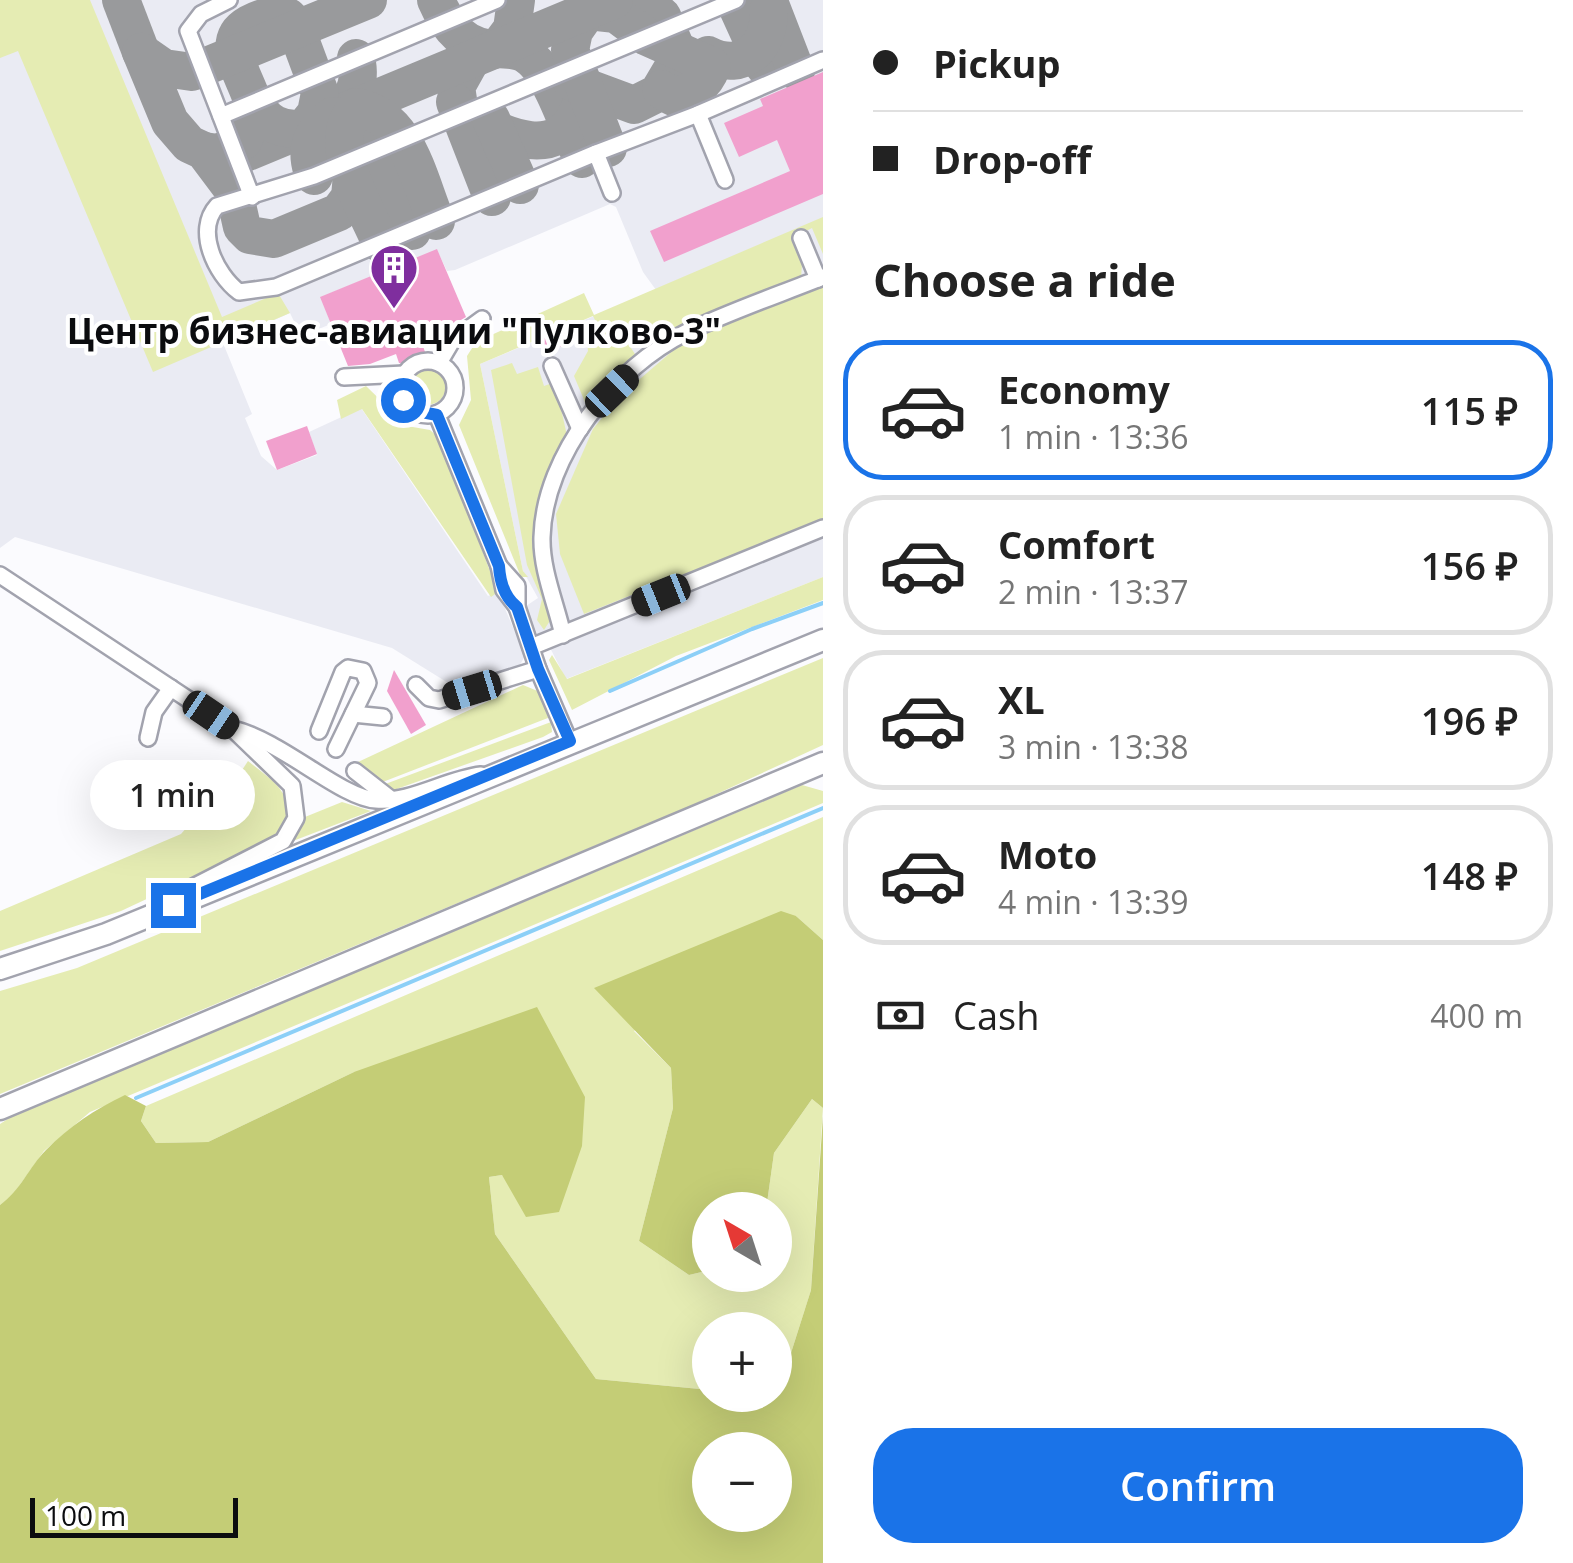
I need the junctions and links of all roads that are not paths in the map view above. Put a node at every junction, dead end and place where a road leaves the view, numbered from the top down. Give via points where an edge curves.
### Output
1 (229, 0) edge
2 (498, 0) edge
3 (736, 0) edge
4 (823, 60) edge
5 (698, 114) junction
6 (221, 116) junction
7 (596, 153) junction
8 (724, 180) dead end
9 (612, 193) dead end
10 (252, 196) junction
11 (800, 238) dead end
12 (820, 278) edge
13 (482, 320) dead end
14 (440, 363) junction
15 (552, 366) dead end
16 (404, 374) junction
17 (344, 377) dead end
18 (437, 415) junction
19 (580, 429) junction
20 (823, 528) edge
21 (0, 575) edge
22 (564, 635) junction
23 (819, 642) edge
24 (531, 647) junction
25 (538, 669) junction
26 (416, 685) dead end
27 (171, 688) junction
28 (353, 714) junction
29 (382, 717) dead end
30 (319, 730) dead end
31 (260, 737) junction
32 (148, 738) dead end
33 (570, 741) junction
34 (336, 749) dead end
35 (823, 763) edge
36 (356, 771) dead end
37 (501, 772) junction
38 (392, 800) junction
39 (136, 920) junction
40 (0, 968) edge
41 (0, 1109) edge

1 - 6 street via 200,14 188,32
2 - 6 street
3 - 10 street
4 - 5 street
5 - 7 street
5 - 8 street
6 - 10 street
7 - 9 street
7 - 10 street via 252,293 239,292 222,275 205,231 218,206
11 - 12 street
12 - 19 street via 685,333 648,357
13 - 14 street via 452,341
14 - 16 street via 426,360
14 - 18 street via 450,371 455,396
15 - 19 street
16 - 17 street
16 - 18 street via 403,400 412,410
18 - 24 street
19 - 22 street via 544,505 542,542
20 - 22 street
21 - 27 street
22 - 24 street
23 - 33 main road
24 - 25 street
25 - 26 street via 440,700
25 - 33 street
27 - 31 street via 232,729
27 - 32 street via 154,712
28 - 29 street
28 - 30 street via 368,683 356,668 343,672
28 - 34 street
31 - 38 street via 351,793
31 - 39 street via 296,794 296,818 286,836
33 - 37 main road
35 - 41 main road
36 - 38 street
37 - 38 street via 452,779
37 - 39 main road
39 - 40 main road

